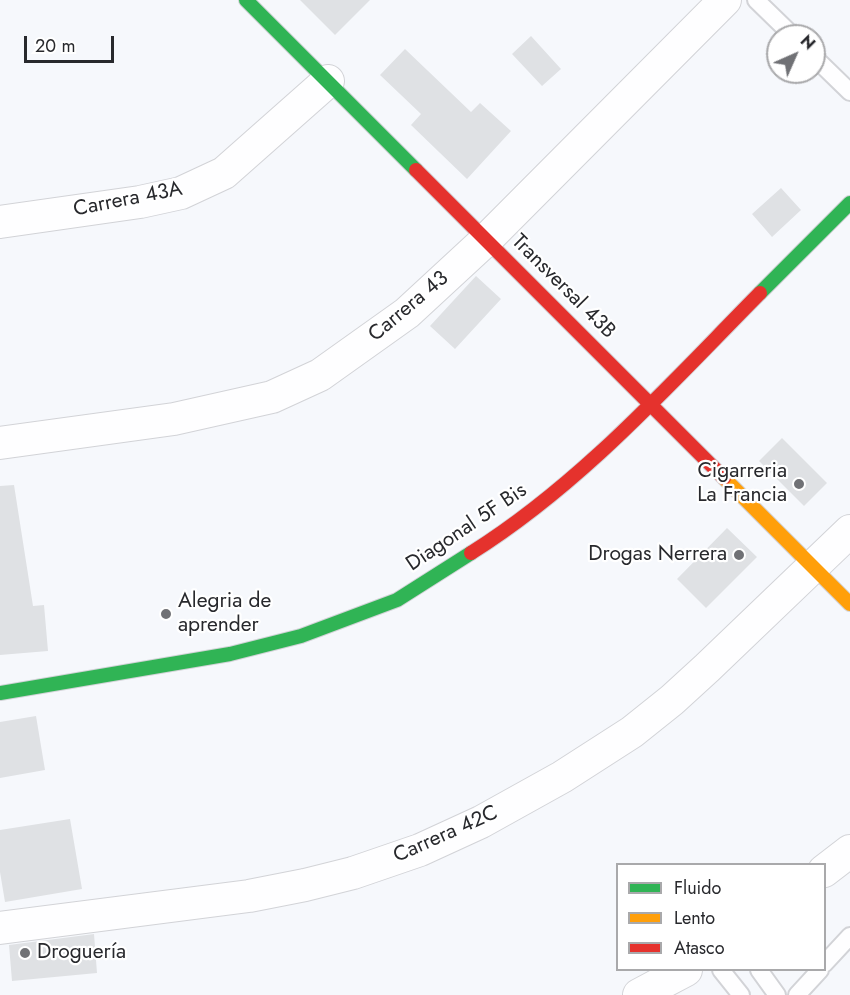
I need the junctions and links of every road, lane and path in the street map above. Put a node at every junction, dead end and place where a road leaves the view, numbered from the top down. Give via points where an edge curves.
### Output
1 (246, 0) edge
2 (725, 0) edge
3 (756, 0) edge
4 (781, 24) edge
5 (826, 69) edge
6 (328, 81) junction
7 (850, 92) edge
8 (850, 203) edge
9 (0, 222) edge
10 (486, 240) junction
11 (650, 405) junction
12 (0, 443) edge
13 (850, 531) edge
14 (813, 568) junction
15 (850, 604) edge
16 (0, 693) edge
17 (850, 850) edge
18 (826, 870) edge
19 (0, 928) edge
20 (850, 936) edge
21 (826, 963) edge
22 (682, 971) edge
23 (723, 971) edge
24 (760, 971) edge
25 (818, 971) edge
26 (639, 995) edge
27 (741, 995) edge
28 (777, 995) edge
29 (797, 995) edge

1 - 6 street, Transversal 43B
2 - 10 street, Carrera 43
3 - 4 lane
5 - 7 lane
6 - 9 street, Carrera 43A via 224,173 181,193
6 - 10 street, Transversal 43B
8 - 11 street, Diagonal 5F Bis
10 - 11 street, Transversal 43B
10 - 12 street, Carrera 43 via 408,313 320,375 272,396 174,419
11 - 14 street, Transversal 43B
11 - 16 street, Diagonal 5F Bis via 564,486 488,543 397,600 301,636 230,654
13 - 14 street, Carrera 42C
14 - 15 street, Transversal 43B
14 - 19 street, Carrera 42C via 672,700 632,732 562,777 420,850 353,873 249,896
17 - 18 street
20 - 21 lane
22 - 26 street
23 - 27 lane
24 - 28 lane
25 - 29 lane

